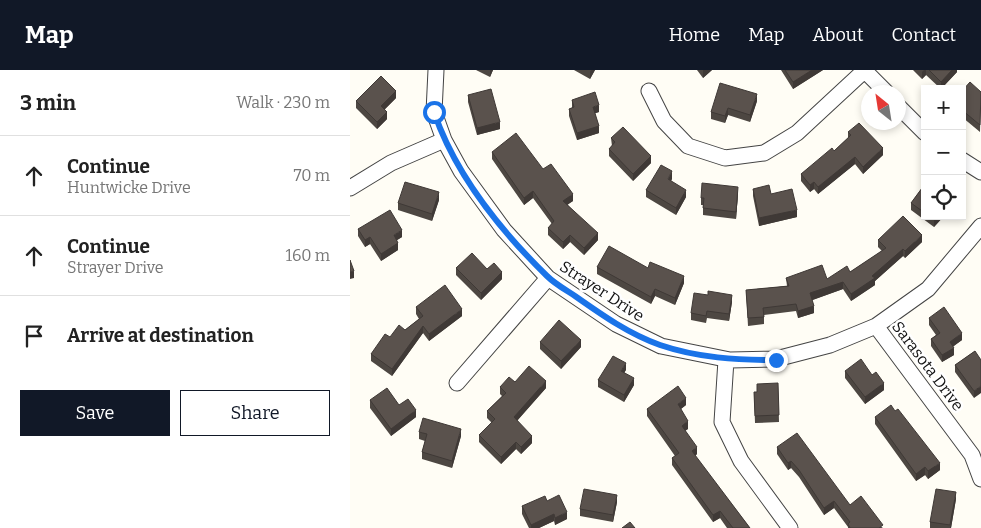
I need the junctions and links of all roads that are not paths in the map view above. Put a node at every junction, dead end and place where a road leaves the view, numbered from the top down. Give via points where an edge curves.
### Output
1 (436, 70) edge
2 (864, 70) edge
3 (879, 85) edge
4 (649, 91) dead end
5 (906, 114) edge
6 (922, 130) edge
7 (444, 140) junction
8 (966, 163) edge
9 (981, 172) edge
10 (350, 188) edge
11 (981, 226) edge
12 (548, 278) junction
13 (876, 326) junction
14 (726, 360) junction
15 (457, 383) dead end
16 (981, 479) edge
17 (790, 528) edge

1 - 7 street, Strayer Drive via 434,112
2 - 3 street
2 - 4 street via 797,133 764,153 725,158 688,146 664,121
5 - 6 street
7 - 10 street via 391,163
7 - 12 street, Strayer Drive via 461,171 504,230
8 - 9 street
11 - 13 street, Strayer Drive via 928,289
12 - 14 street, Strayer Drive via 616,324 650,341
12 - 15 street
13 - 14 street, Strayer Drive via 830,346 776,360
13 - 16 street, Sarasota Drive via 972,455
14 - 17 street via 722,422 741,461

